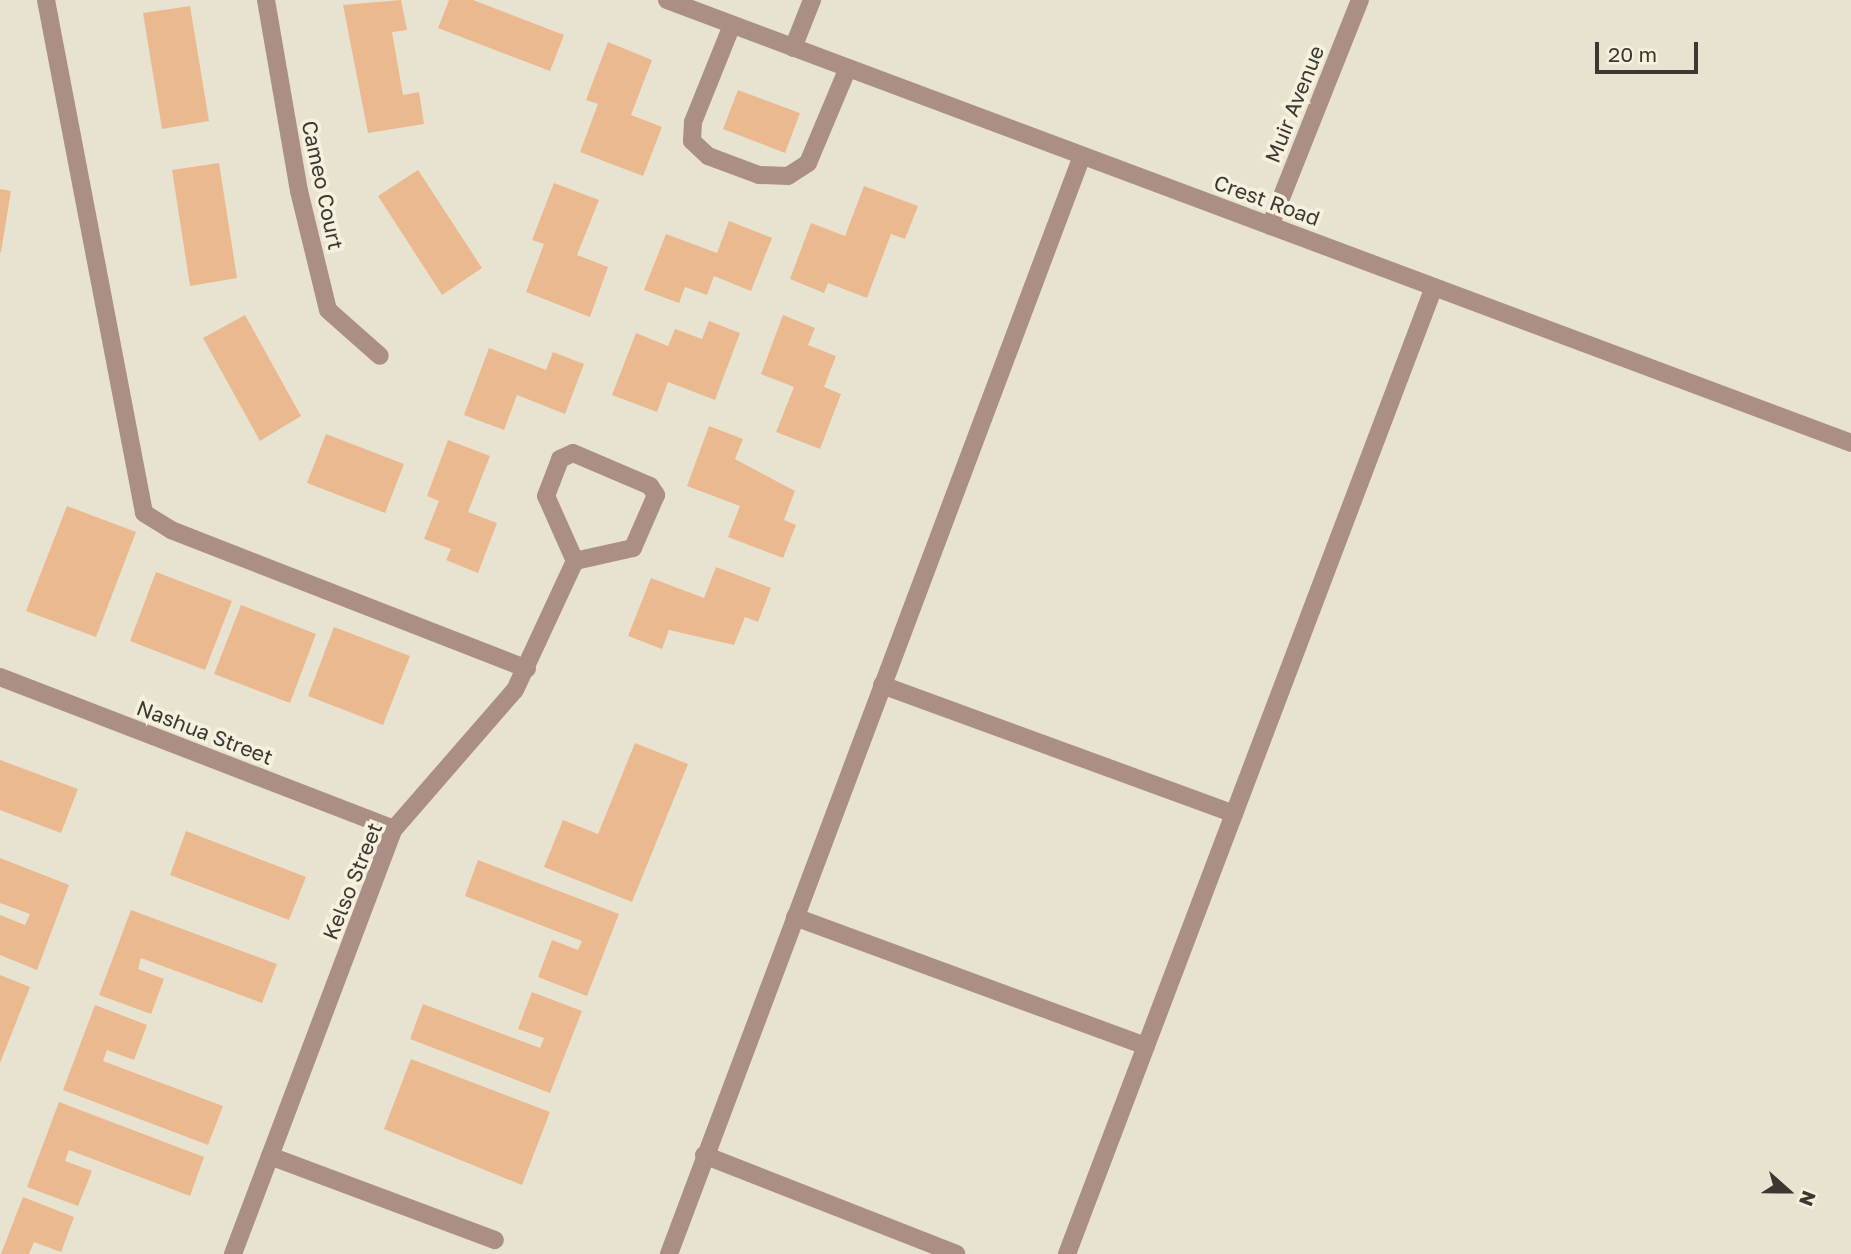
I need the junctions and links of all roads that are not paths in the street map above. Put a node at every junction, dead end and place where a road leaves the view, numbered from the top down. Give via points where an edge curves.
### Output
1 (46, 0) edge
2 (266, 0) edge
3 (667, 0) edge
4 (812, 0) edge
5 (1360, 0) edge
6 (732, 25) junction
7 (793, 48) junction
8 (848, 68) junction
9 (1082, 156) junction
10 (1270, 226) junction
11 (1434, 287) junction
12 (380, 356) dead end
13 (1851, 443) edge
14 (575, 561) junction
15 (527, 668) junction
16 (0, 677) edge
17 (882, 685) junction
18 (1234, 814) junction
19 (394, 829) junction
20 (794, 917) junction
21 (1146, 1046) junction
22 (704, 1155) junction
23 (270, 1156) junction
24 (495, 1240) dead end
25 (233, 1254) edge
26 (669, 1254) edge
27 (956, 1254) edge
28 (1067, 1254) edge

1 - 15 street via 144,513 172,530
2 - 12 street, Cameo Court via 299,191 328,310
3 - 6 street, Crest Road
4 - 7 street
5 - 10 street, Muir Avenue
6 - 7 street, Crest Road
6 - 8 street via 693,122 692,141 708,156 760,175 788,176 808,163
7 - 8 street, Crest Road
8 - 9 street, Crest Road
9 - 10 street, Crest Road
9 - 17 street
10 - 11 street, Crest Road
11 - 13 street, Crest Road
11 - 18 street
14 - 14 street via 546,496 560,458 573,453 650,486 658,503 633,548
14 - 15 street, Kelso Street
15 - 19 street, Kelso Street via 471,746
16 - 19 street, Nashua Street
17 - 18 street
17 - 20 street
18 - 21 street
19 - 23 street, Kelso Street
20 - 21 street
20 - 22 street
21 - 28 street
22 - 26 street
22 - 27 street
23 - 24 street
23 - 25 street, Kelso Street

